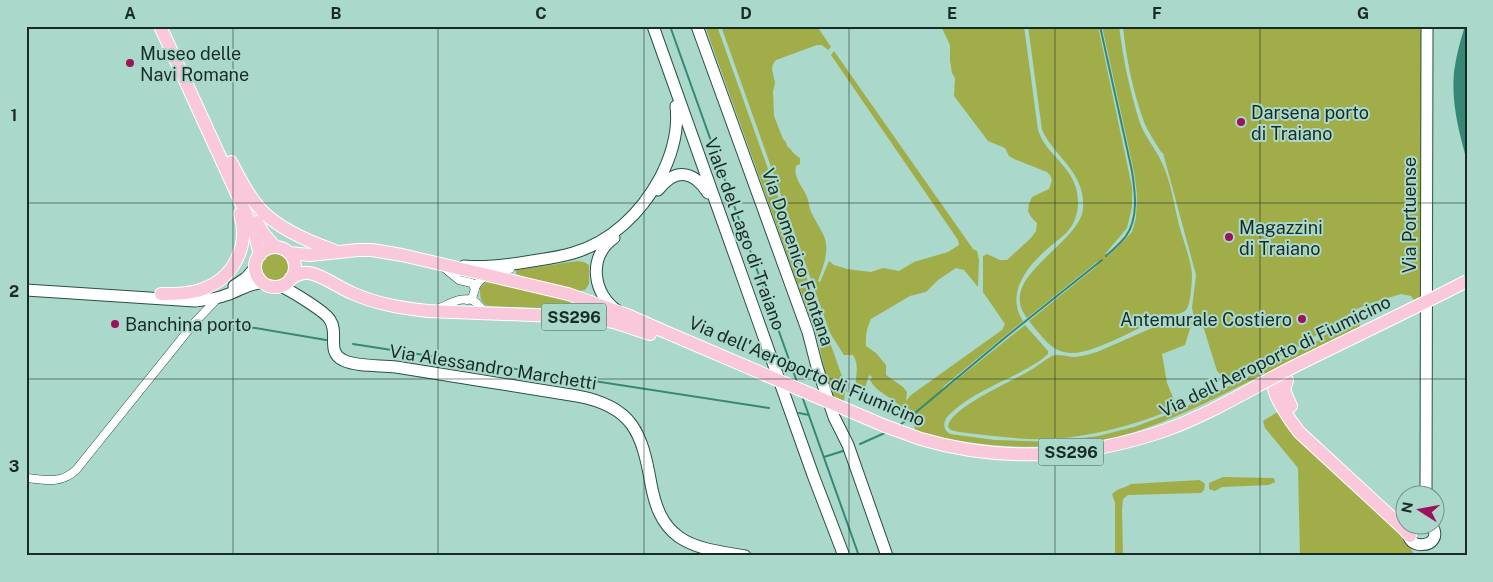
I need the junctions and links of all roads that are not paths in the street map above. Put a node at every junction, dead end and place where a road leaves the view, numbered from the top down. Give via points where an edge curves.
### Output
1 (160, 26) edge
2 (168, 26) edge
3 (653, 26) edge
4 (698, 26) edge
5 (1426, 26) edge
6 (670, 77) junction
7 (670, 158) junction
8 (228, 166) junction
9 (684, 174) junction
10 (719, 212) junction
11 (610, 241) junction
12 (275, 247) junction
13 (338, 252) junction
14 (289, 253) junction
15 (260, 255) junction
16 (430, 261) junction
17 (255, 268) junction
18 (491, 275) junction
19 (1467, 281) edge
20 (286, 282) junction
21 (26, 283) edge
22 (264, 283) junction
23 (475, 289) junction
24 (26, 290) edge
25 (1467, 291) edge
26 (161, 294) junction
27 (218, 298) junction
28 (467, 300) junction
29 (194, 301) junction
30 (428, 311) junction
31 (489, 313) junction
32 (627, 315) junction
33 (195, 322) junction
34 (660, 333) junction
35 (1287, 375) junction
36 (1273, 388) junction
37 (1287, 406) junction
38 (26, 478) edge
39 (1426, 484) edge
40 (1396, 509) edge
41 (1434, 534) edge
42 (1412, 535) edge
43 (1430, 543) junction
44 (745, 556) edge
45 (844, 556) edge
46 (887, 556) edge
47 (1420, 556) edge
48 (1427, 556) edge

1 - 8 main road
2 - 8 main road
3 - 6 street, Viale del Lago di Traiano
4 - 46 street, Via Domenico Fontana via 808,332 834,417 848,445
5 - 39 street, Via Portuense
6 - 7 street via 677,118
6 - 10 street, Viale del Lago di Traiano
7 - 9 street via 674,167
7 - 16 street via 637,212 614,232 585,249 564,256 504,266
8 - 12 main road via 262,233
8 - 13 main road via 270,218 316,244
8 - 15 main road
8 - 26 main road via 227,180 242,220 238,259 230,270 202,290
9 - 10 street via 700,183
9 - 11 street via 678,174 662,186 641,214
10 - 45 street, Viale del Lago di Traiano
11 - 18 street via 587,254
11 - 32 street via 600,255 597,280 605,300
12 - 14 main road
12 - 15 main road
13 - 14 main road, Via dell'Aeroporto di Fiumicino
13 - 16 main road, Via dell'Aeroporto di Fiumicino via 372,250
14 - 20 main road via 293,258 294,272
15 - 17 main road
16 - 18 main road, Via dell'Aeroporto di Fiumicino
16 - 23 street via 460,280 472,283
17 - 22 main road
17 - 26 street via 246,278 216,294
18 - 23 street via 480,280
18 - 32 main road, Via dell'Aeroporto di Fiumicino / SS296 via 568,294
19 - 35 main road, Via dell'Aeroporto di Fiumicino / SS296, bridge
20 - 22 main road via 274,286
20 - 30 main road, Via dell'Aeroporto di Fiumicino via 309,273 386,305
20 - 44 street, Via Alessandro Marchetti via 291,290 329,318 334,327 334,351 346,362 577,396 613,408 628,419 638,435 656,508 669,529 695,545
21 - 26 street
22 - 27 street
23 - 28 street via 472,298
24 - 29 street
25 - 35 main road, Via dell'Aeroporto di Fiumicino / SS296
27 - 29 street
27 - 33 street
28 - 30 street via 454,301
28 - 31 street
29 - 33 street via 199,308
30 - 31 main road, Via dell'Aeroporto di Fiumicino
31 - 34 main road, Via dell'Aeroporto di Fiumicino / SS296 via 583,317
32 - 34 main road, Via dell'Aeroporto di Fiumicino / SS296
33 - 38 street via 69,477 60,480
34 - 35 main road, Via dell'Aeroporto di Fiumicino / SS296, bridge via 921,439 982,452 1018,455 1080,452 1167,430
34 - 36 main road, Via dell'Aeroporto di Fiumicino / SS296 via 882,433 920,446 988,460 1047,462 1118,451 1178,433
35 - 36 main road, Via dell'Aeroporto di Fiumicino / SS296
35 - 37 main road via 1284,390
36 - 37 main road
37 - 40 main road
37 - 42 main road via 1299,432
41 - 43 street
42 - 43 street via 1424,546
42 - 47 street
43 - 48 street

